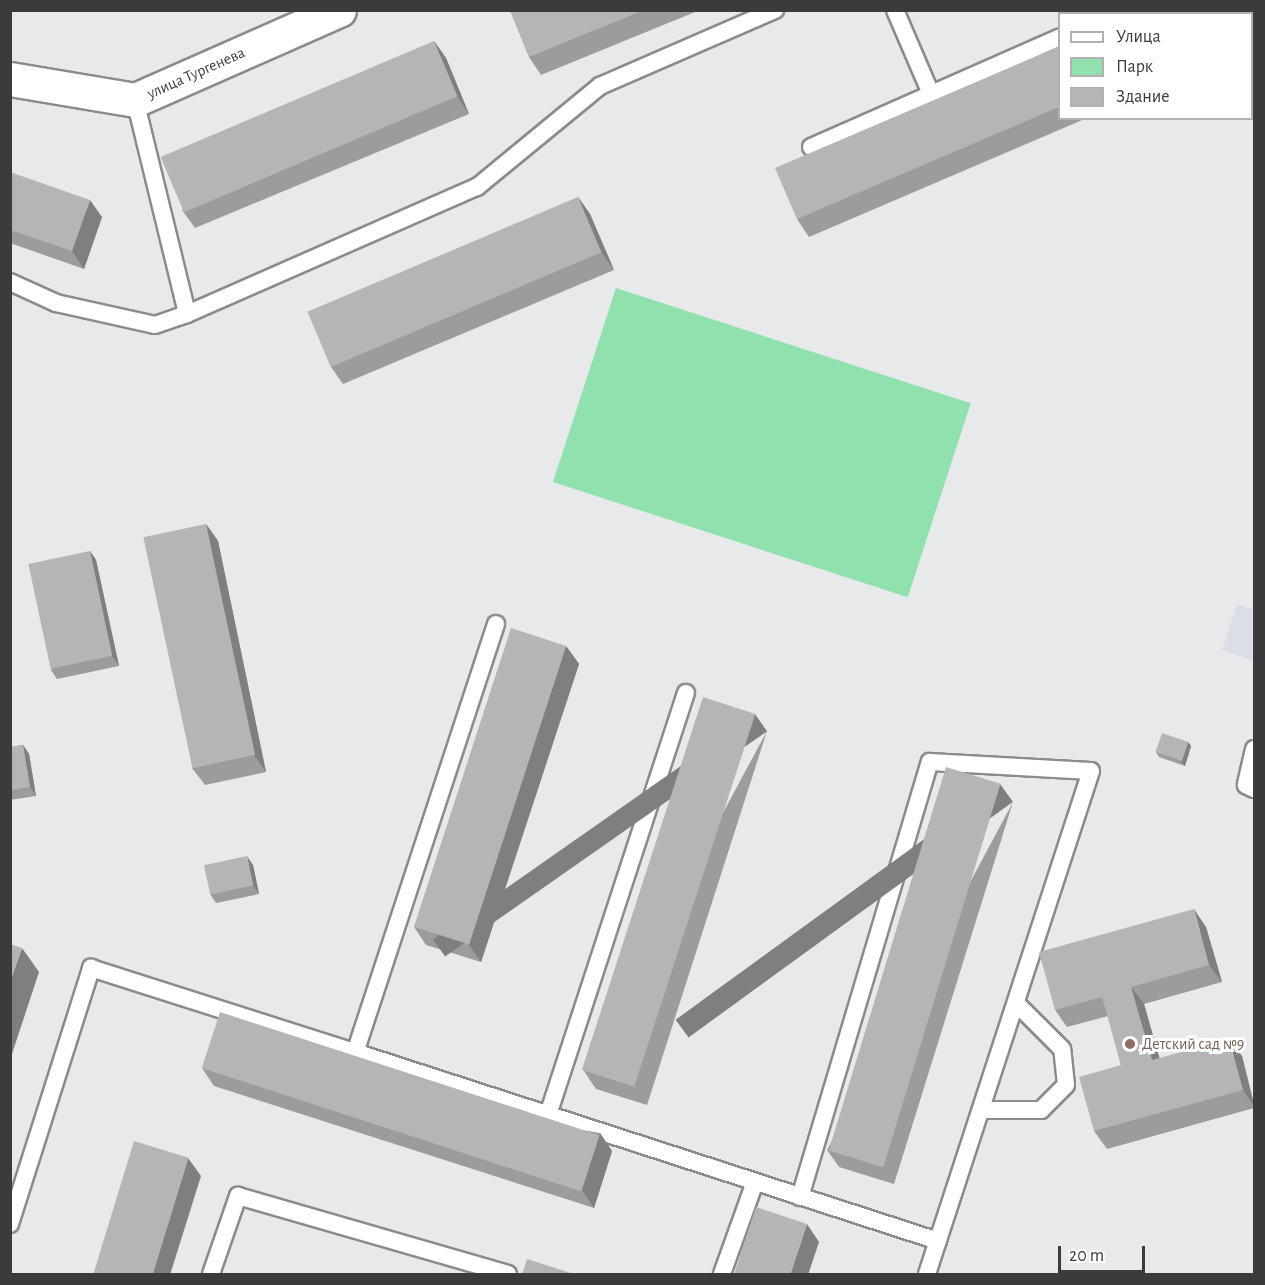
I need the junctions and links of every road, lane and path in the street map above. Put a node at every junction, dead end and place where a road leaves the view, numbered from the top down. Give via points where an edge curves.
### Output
1 (339, 10) edge
2 (775, 10) edge
3 (895, 10) edge
4 (1058, 37) edge
5 (10, 79) edge
6 (931, 94) junction
7 (135, 100) junction
8 (811, 147) dead end
9 (10, 282) edge
10 (187, 314) junction
11 (496, 624) dead end
12 (686, 693) dead end
13 (1254, 749) edge
14 (1254, 789) edge
15 (1016, 1003) junction
16 (354, 1052) junction
17 (981, 1110) junction
18 (548, 1115) junction
19 (755, 1182) junction
20 (800, 1197) junction
21 (10, 1224) edge
22 (938, 1241) junction
23 (211, 1275) edge
24 (508, 1275) edge
25 (722, 1275) edge
26 (927, 1275) edge

1 - 7 street, улица Тургенева
2 - 10 lane via 600,86 477,188
3 - 6 lane
4 - 6 lane
5 - 7 street, улица Тургенева
6 - 8 lane
7 - 10 lane
9 - 10 lane via 56,303 154,325
11 - 16 lane
12 - 18 lane
13 - 14 lane via 1246,785
15 - 17 lane
15 - 17 lane via 1062,1049 1066,1085 1041,1110
15 - 20 lane via 1091,771 930,762
16 - 18 lane
16 - 21 lane via 91,968
17 - 22 lane
18 - 19 lane
19 - 20 lane
19 - 25 lane
20 - 22 lane
22 - 26 lane
23 - 24 lane via 238,1196

